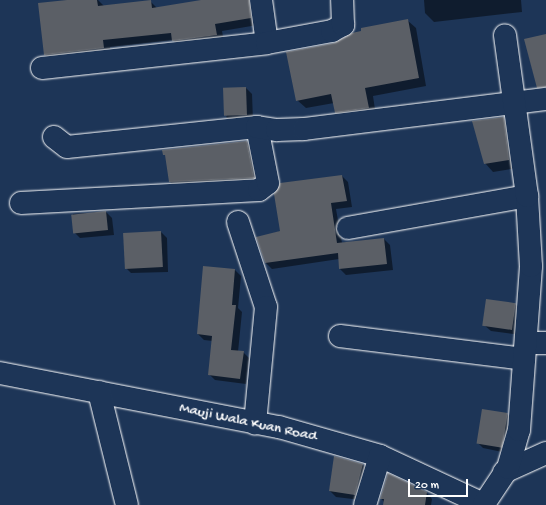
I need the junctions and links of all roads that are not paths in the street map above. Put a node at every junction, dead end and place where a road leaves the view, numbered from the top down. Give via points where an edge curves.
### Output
1 (261, 0) edge
2 (342, 0) edge
3 (505, 35) dead end
4 (267, 43) junction
5 (42, 68) dead end
6 (546, 99) edge
7 (513, 102) junction
8 (258, 127) junction
9 (54, 137) dead end
10 (527, 196) junction
11 (21, 203) dead end
12 (238, 222) dead end
13 (348, 228) dead end
14 (340, 336) dead end
15 (532, 348) edge
16 (0, 373) edge
17 (99, 392) junction
18 (255, 423) junction
19 (546, 453) edge
20 (380, 456) junction
21 (504, 472) junction
22 (461, 499) edge
23 (127, 505) edge
24 (365, 505) edge
25 (485, 505) edge

1 - 4 street
2 - 4 street via 344,20 338,30
3 - 7 street
4 - 5 street
6 - 7 street
7 - 8 street via 304,129 277,130
7 - 10 street
8 - 9 street via 67,147
8 - 11 street via 268,183 259,190
10 - 13 street
10 - 15 street
12 - 18 street via 266,307
14 - 15 street
15 - 21 street via 515,448
16 - 17 street, Mauji Wala Kuan Road
17 - 18 street, Mauji Wala Kuan Road
17 - 23 street
18 - 20 street, Mauji Wala Kuan Road
19 - 21 street
20 - 22 street, Mauji Wala Kuan Road
20 - 24 street
21 - 25 street
22 - 25 street, Mauji Wala Kuan Road

